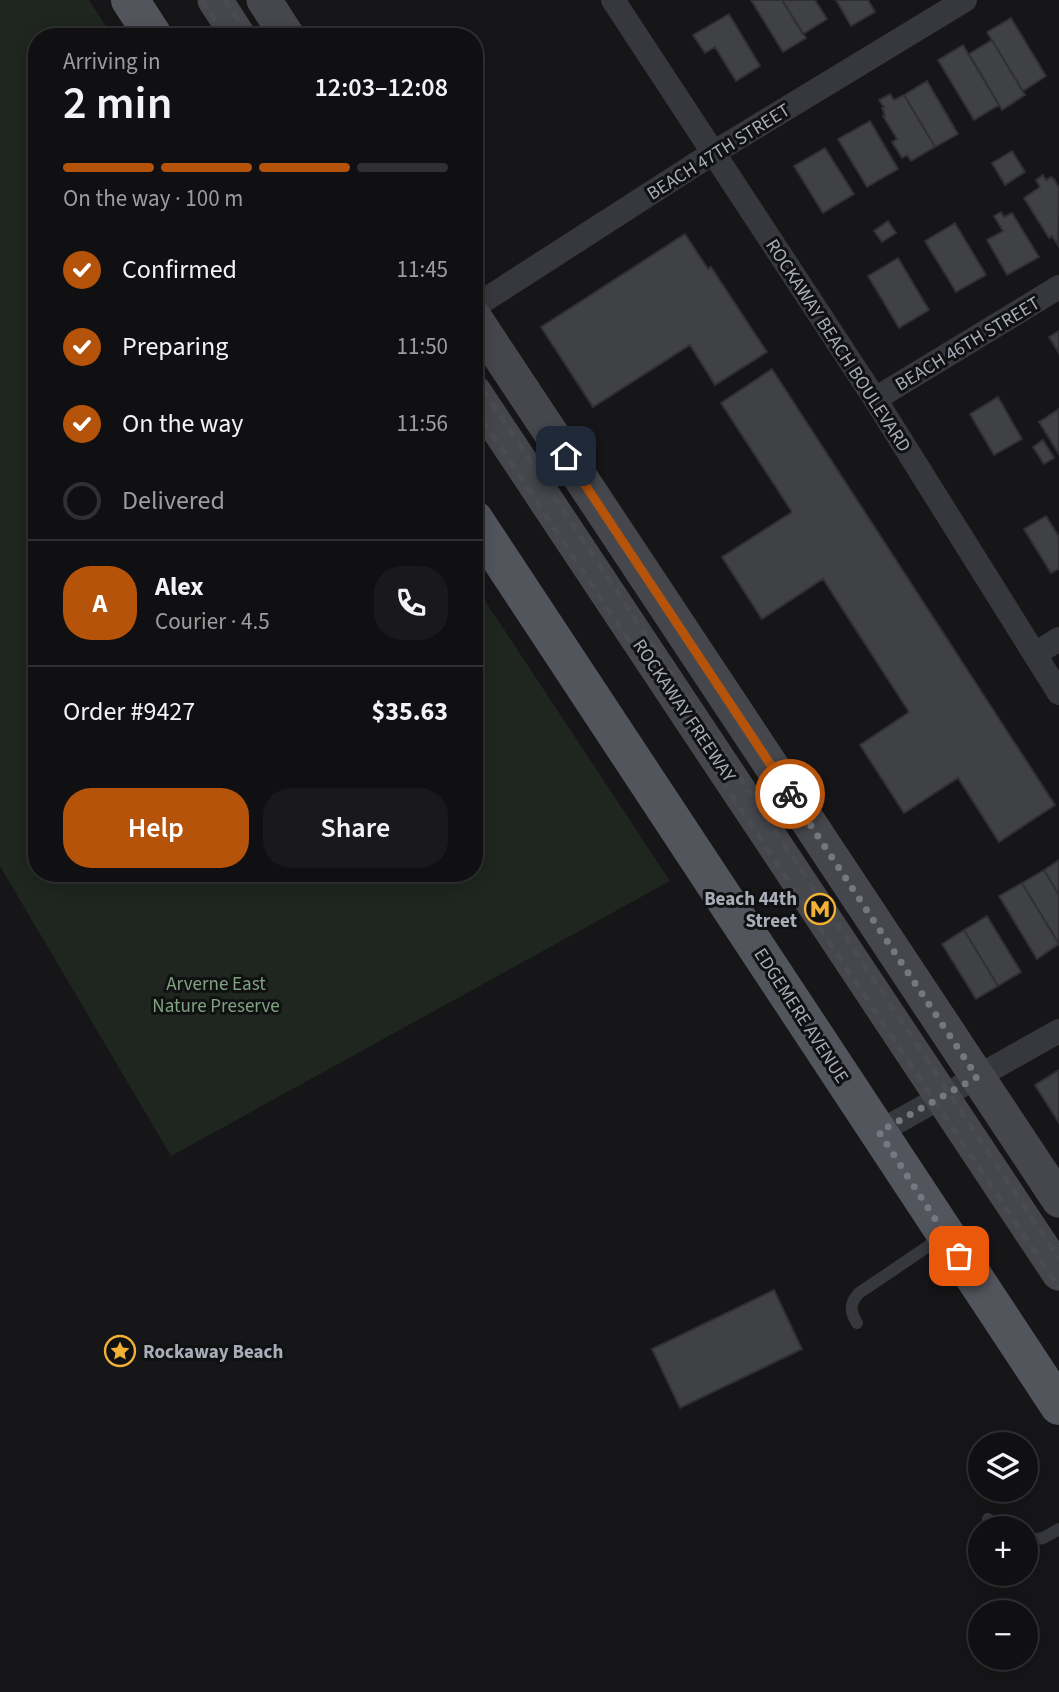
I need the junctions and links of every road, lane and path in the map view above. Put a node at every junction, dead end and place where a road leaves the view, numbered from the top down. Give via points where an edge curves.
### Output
1 (130, 0) edge
2 (215, 0) edge
3 (264, 0) edge
4 (613, 0) edge
5 (965, 0) edge
6 (148, 28) edge
7 (233, 28) edge
8 (282, 28) edge
9 (713, 153) junction
10 (1059, 288) edge
11 (483, 301) edge
12 (483, 331) edge
13 (875, 399) junction
14 (483, 405) edge
15 (483, 533) edge
16 (1059, 639) edge
17 (1035, 654) junction
18 (1059, 693) edge
19 (1059, 1031) edge
20 (977, 1077) junction
21 (942, 1097) junction
22 (879, 1132) junction
23 (1059, 1200) edge
24 (945, 1235) junction
25 (1059, 1273) edge
26 (857, 1323) dead end
27 (1059, 1406) edge
28 (1059, 1529) edge
29 (1038, 1539) edge

1 - 6 main road
2 - 7 street
3 - 8 street
4 - 9 street, ROCKAWAY BEACH BOULEVARD
5 - 9 street, BEACH 47TH STREET
9 - 11 street, BEACH 47TH STREET
9 - 13 street, ROCKAWAY BEACH BOULEVARD
10 - 13 street, BEACH 46TH STREET
12 - 20 street, ROCKAWAY FREEWAY
13 - 17 street, ROCKAWAY BEACH BOULEVARD
14 - 21 street, ROCKAWAY FREEWAY
15 - 22 main road, EDGEMERE AVENUE
16 - 17 street
17 - 18 street, ROCKAWAY BEACH BOULEVARD
19 - 20 street
20 - 21 street
20 - 23 street, ROCKAWAY FREEWAY
21 - 22 street
21 - 25 street, ROCKAWAY FREEWAY
22 - 24 main road, EDGEMERE AVENUE
24 - 26 lane via 859,1293 851,1305
24 - 27 main road, EDGEMERE AVENUE
28 - 29 lane

